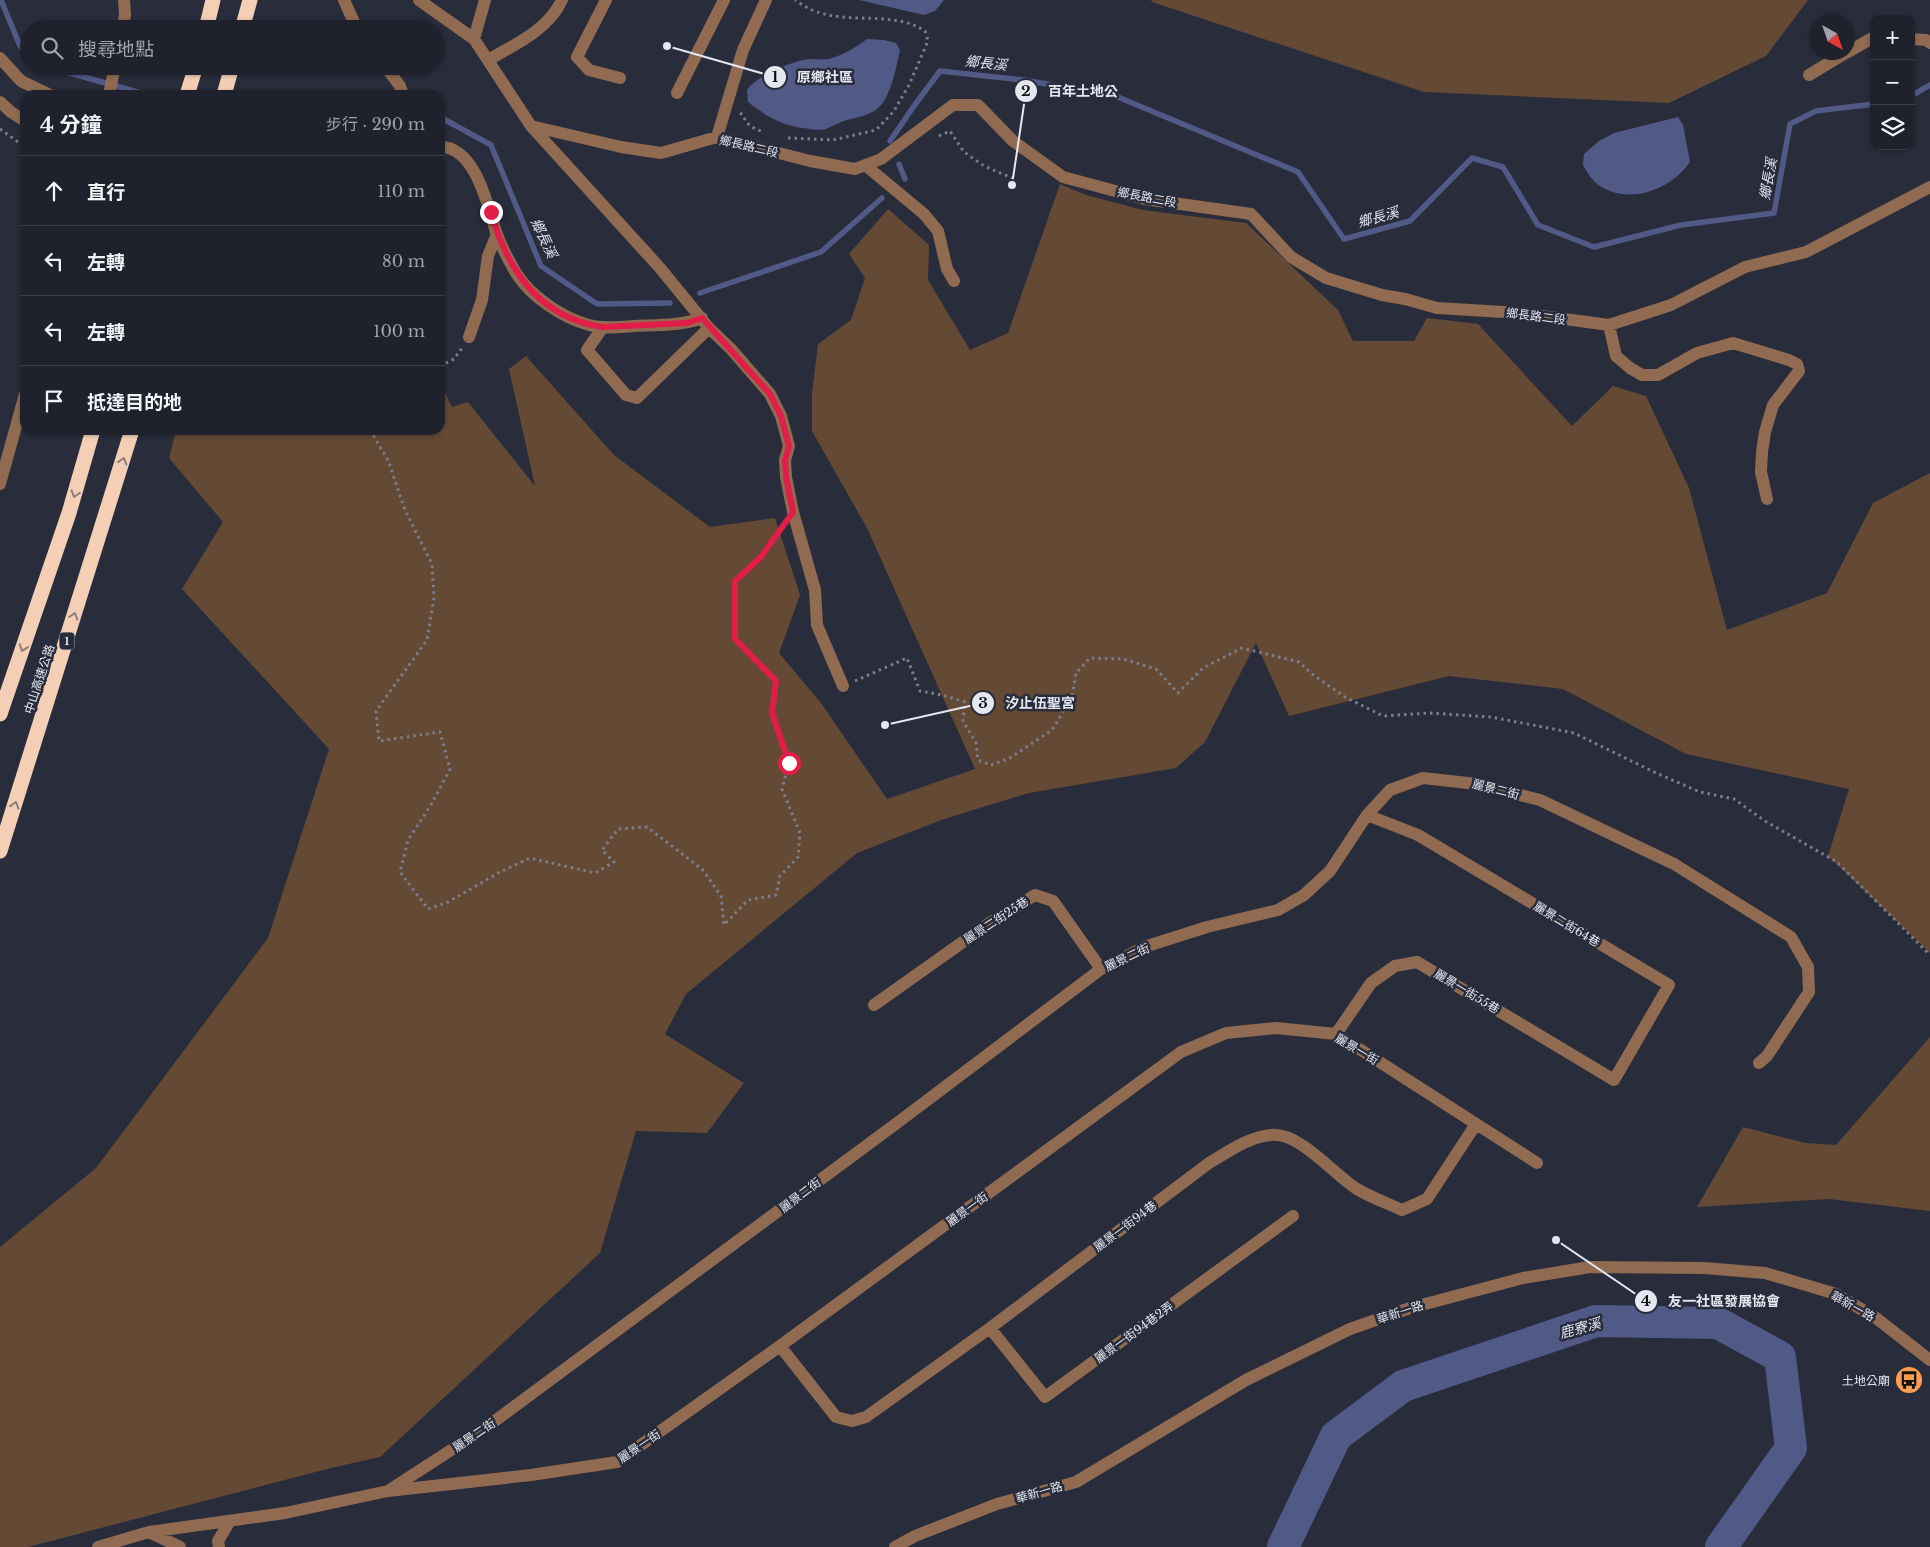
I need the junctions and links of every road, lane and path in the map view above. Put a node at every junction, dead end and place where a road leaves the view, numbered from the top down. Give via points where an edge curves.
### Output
1 (124, 0) edge
2 (213, 0) edge
3 (250, 0) edge
4 (344, 0) edge
5 (420, 0) edge
6 (485, 0) edge
7 (562, 0) edge
8 (606, 0) edge
9 (724, 0) edge
10 (766, 0) edge
11 (795, 0) edge
12 (123, 20) edge
13 (208, 20) edge
14 (244, 20) edge
15 (353, 20) edge
16 (1870, 39) edge
17 (1915, 39) edge
18 (474, 40) junction
19 (1930, 43) edge
20 (1855, 48) edge
21 (0, 58) edge
22 (488, 60) junction
23 (1834, 60) edge
24 (113, 75) edge
25 (193, 75) edge
26 (229, 75) edge
27 (392, 75) edge
28 (1809, 75) dead end
29 (620, 78) dead end
30 (225, 89) edge
31 (39, 90) edge
32 (110, 90) edge
33 (189, 90) edge
34 (401, 90) edge
35 (677, 93) dead end
36 (0, 102) edge
37 (726, 107) junction
38 (20, 118) edge
39 (531, 126) junction
40 (0, 129) edge
41 (921, 129) junction
42 (768, 134) dead end
43 (717, 138) junction
44 (785, 138) dead end
45 (20, 143) edge
46 (445, 146) edge
47 (865, 165) junction
48 (1017, 180) dead end
49 (1930, 187) edge
50 (497, 234) junction
51 (954, 281) dead end
52 (705, 323) junction
53 (1609, 325) junction
54 (603, 327) junction
55 (469, 337) joint
56 (445, 364) edge
57 (20, 412) edge
58 (92, 435) edge
59 (130, 435) edge
60 (373, 435) edge
61 (0, 484) edge
62 (1767, 499) dead end
63 (793, 512) junction
64 (843, 686) joint
65 (0, 714) edge
66 (1366, 815) junction
67 (0, 851) edge
68 (1930, 955) edge
69 (1101, 969) junction
70 (874, 1005) dead end
71 (1336, 1034) junction
72 (1760, 1063) dead end
73 (1614, 1080) joint
74 (1476, 1124) junction
75 (1537, 1163) dead end
76 (1293, 1216) dead end
77 (990, 1328) junction
78 (780, 1346) junction
79 (1930, 1360) edge
80 (388, 1491) junction
81 (230, 1521) junction
82 (149, 1532) junction
83 (98, 1547) edge
84 (180, 1547) edge
85 (219, 1547) edge
86 (895, 1547) edge

1 - 12 street
2 - 13 highway
3 - 14 highway
4 - 15 street
5 - 18 street
6 - 18 street
7 - 22 street via 546,24
8 - 29 street via 577,57 589,70
9 - 35 street
10 - 37 street via 743,50
11 - 44 path via 816,12 881,18 918,26 928,41 909,86 894,111 876,130 833,140
16 - 20 street
17 - 19 street
18 - 22 street
21 - 31 street via 22,82
22 - 39 street
23 - 28 street
24 - 32 street
25 - 33 highway
26 - 30 highway
27 - 34 street
36 - 38 street
37 - 42 path via 743,115 752,127
37 - 43 street
39 - 43 street, 鄉長路二段 via 661,153
39 - 52 street via 660,268
40 - 45 path
41 - 47 street, 鄉長路二段 via 882,159
41 - 48 path via 936,137 950,131 964,152 984,166
41 - 53 street, 鄉長路二段 via 952,104 978,105 1013,141 1063,177 1145,198 1252,214 1291,257 1326,278 1437,308 1520,312
43 - 47 street, 鄉長路二段 via 810,161 855,169
46 - 50 street via 466,158 491,212
47 - 51 street via 924,214 938,231 947,269
49 - 53 street, 鄉長路二段 via 1806,252 1745,267 1671,306
50 - 54 street via 517,275 534,293 558,313
50 - 55 street via 488,256 482,300
52 - 54 street
52 - 54 street via 637,398 626,395 587,350
52 - 63 street via 770,394 781,416 789,446 785,460 786,477
53 - 62 street via 1616,356 1642,375 1658,375 1697,353 1733,343 1797,364 1799,371 1773,405 1765,432 1761,472
55 - 56 path via 454,359
57 - 61 street
58 -> 65 highway, 中山高速公路 via 69,513
67 -> 59 highway, 中山高速公路 / 1
60 - 63 path via 388,460 405,510 432,564 434,598 427,640 376,711 378,741 440,732 450,769 408,840 400,872 428,909 448,902 530,858 595,873 614,862 602,850 618,830 647,827 703,870 721,896 724,925 748,900 776,895 780,876 798,857 800,833 782,789 789,763 772,713 776,681 735,639 735,581 760,558
63 - 64 street via 814,590 817,625
64 - 68 path via 907,658 920,691 965,702 962,721 976,743 978,760 991,765 1010,758 1052,730 1072,697 1076,672 1090,658 1123,659 1156,669 1178,693 1203,668 1242,648 1299,662 1345,697 1383,716 1430,713 1492,717 1574,733 1700,792 1734,799 1765,821 1838,862
66 - 69 street, 麗景二街 via 1330,871 1304,895 1278,910 1207,927 1144,947
66 - 72 street, 麗景二街 via 1390,790 1423,778 1477,784 1540,800 1674,864 1791,937 1808,967 1809,992
66 - 73 street, 麗景二街64巷 via 1418,835 1669,986
69 - 70 street, 麗景二街25巷 via 1052,901 1035,894
69 - 80 street, 麗景二街 via 488,1426
71 - 73 street, 麗景一街55巷 via 1371,982 1395,966 1417,962
71 - 74 street, 麗景一街
71 - 78 street, 麗景一街 via 1276,1028 1226,1032 1181,1052
74 - 75 street, 麗景一街
74 - 77 street, 麗景一街94巷 via 1426,1199 1402,1210 1356,1189 1292,1140 1272,1135 1245,1142 1209,1163
76 - 77 street, 麗景一街94巷2弄 via 1045,1397
77 - 78 street, 麗景一街94巷 via 866,1417 852,1421 836,1418
78 - 80 street, 麗景一街 via 617,1462
79 - 86 street, 華新一路 via 1876,1318 1836,1294 1765,1273 1704,1268 1590,1267 1523,1278 1410,1308 1350,1330 1246,1380 1076,1482 997,1504
80 - 81 street, 麗景一街
81 - 82 street, 麗景一街
81 - 85 street via 218,1541
82 - 83 street
82 - 84 street

